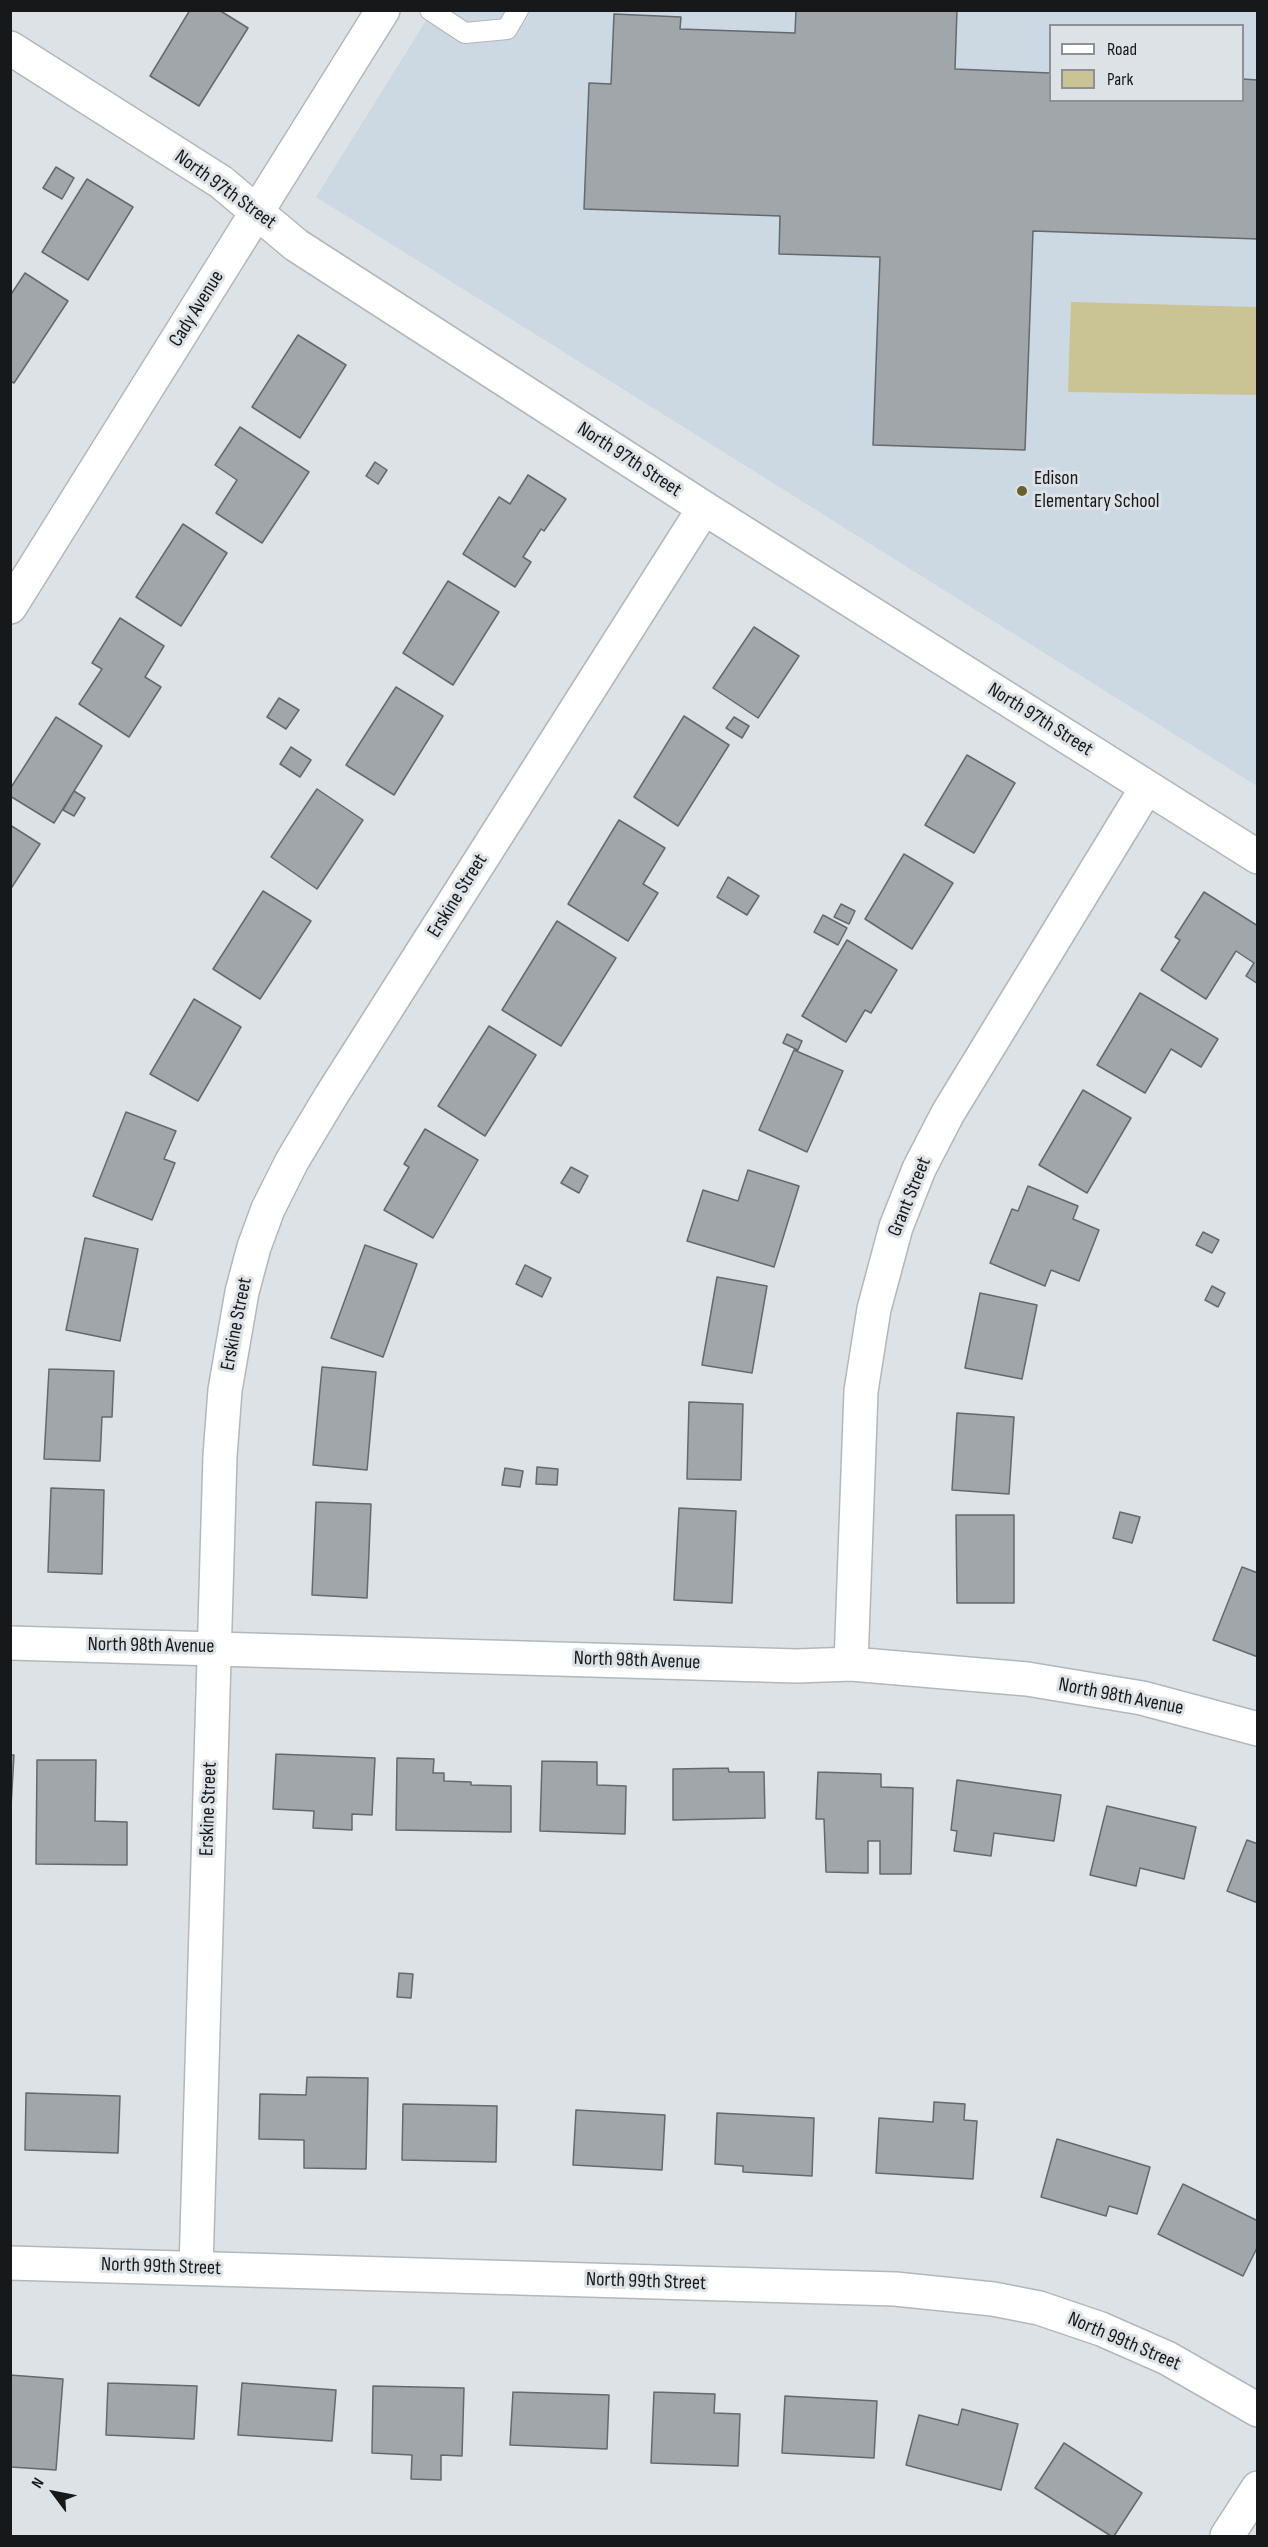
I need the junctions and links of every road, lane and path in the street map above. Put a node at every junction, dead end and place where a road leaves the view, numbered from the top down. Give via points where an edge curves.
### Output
1 (383, 10) edge
2 (430, 10) edge
3 (518, 10) edge
4 (10, 48) edge
5 (258, 212) junction
6 (704, 508) junction
7 (10, 607) edge
8 (1147, 787) junction
9 (1257, 856) edge
10 (10, 1643) edge
11 (214, 1648) junction
12 (852, 1664) junction
13 (1257, 1729) edge
14 (10, 2263) edge
15 (196, 2268) junction
16 (1257, 2410) edge
17 (1257, 2488) edge
18 (1227, 2536) edge

1 - 5 street, Cady Avenue
2 - 3 lane via 465,33 507,29
4 - 5 street, North 97th Street via 220,182
5 - 6 street, North 97th Street via 296,245
5 - 7 street, Cady Avenue
6 - 8 street, North 97th Street
6 - 11 street, Erskine Street via 331,1096 268,1209 242,1292 225,1390
8 - 9 street, North 97th Street
8 - 12 street, Grant Street via 948,1113 919,1169 897,1227 874,1309 861,1391
10 - 11 street, North 98th Avenue
11 - 12 street, North 98th Avenue via 785,1666
11 - 15 street, Erskine Street
12 - 13 street, North 98th Avenue via 1027,1679 1143,1698
14 - 15 street, North 99th Street
15 - 16 street, North 99th Street via 895,2289 993,2299 1039,2308 1101,2329 1167,2358
17 - 18 street

